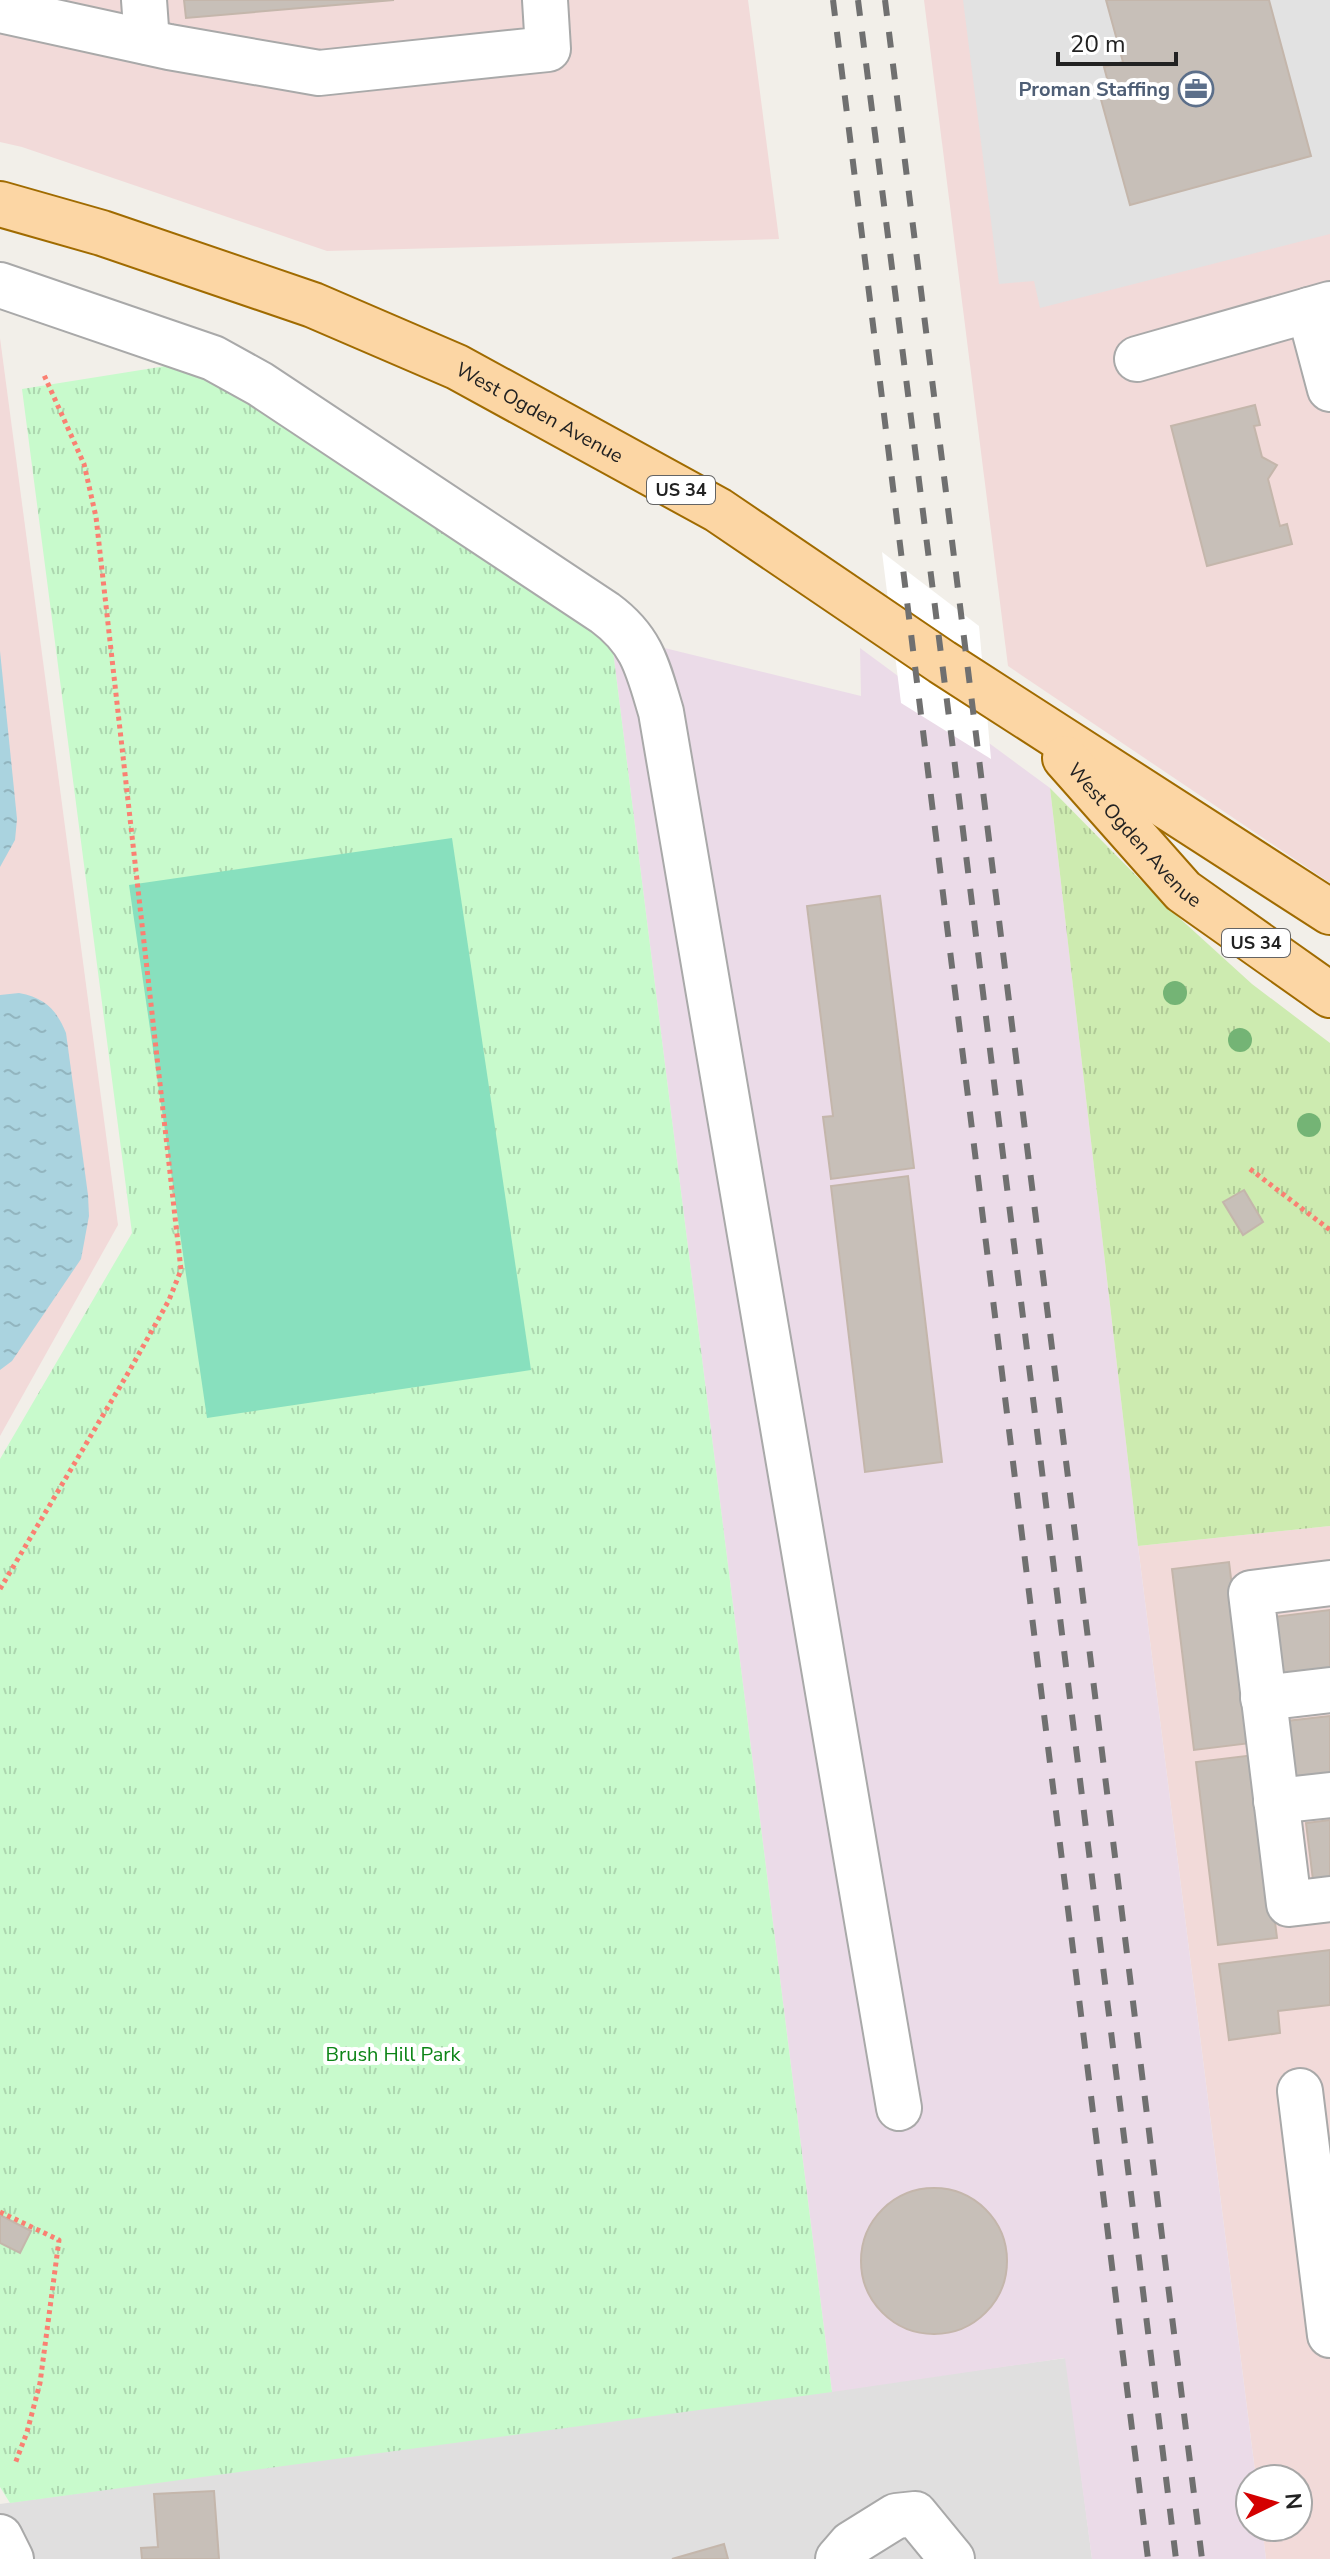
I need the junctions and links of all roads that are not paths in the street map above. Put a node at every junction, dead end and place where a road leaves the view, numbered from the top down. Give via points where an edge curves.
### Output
1 (545, 0) edge
2 (21, 9) edge
3 (146, 21) edge
4 (0, 204) edge
5 (0, 285) edge
6 (1319, 307) edge
7 (1137, 359) dead end
8 (1330, 389) edge
9 (1029, 719) junction
10 (1330, 912) edge
11 (1330, 995) edge
12 (1330, 1583) edge
13 (1330, 1690) edge
14 (1263, 1698) junction
15 (1330, 1795) edge
16 (1276, 1801) junction
17 (1330, 1899) edge
18 (1300, 2091) dead end
19 (899, 2108) dead end
20 (1330, 2335) edge
21 (0, 2537) edge
22 (11, 2559) edge
23 (838, 2559) edge
24 (952, 2559) edge

1 - 3 street via 548,49 319,73
2 - 3 street
4 - 9 main road, West Ogden Avenue / US 34 via 284,295 457,367 718,510
5 - 19 street via 213,358 260,384 605,613 625,628 645,659 664,727
6 - 7 street
6 - 8 street
9 - 10 main road, West Ogden Avenue / US 34
9 - 11 main road, West Ogden Avenue / US 34 via 1183,891
12 - 14 street via 1251,1593
13 - 14 street
14 - 16 street
15 - 16 street
16 - 17 street via 1289,1904
18 - 20 street
21 - 22 street
23 - 24 street via 851,2544 896,2516 915,2514

